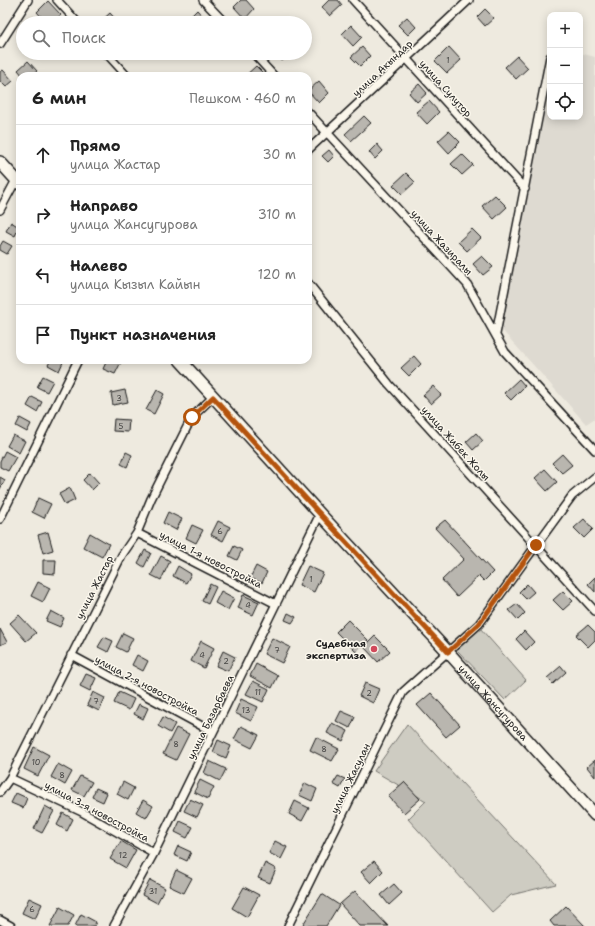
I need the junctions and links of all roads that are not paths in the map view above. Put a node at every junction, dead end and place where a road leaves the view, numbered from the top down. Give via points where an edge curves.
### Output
1 (28, 0) edge
2 (57, 0) edge
3 (203, 0) edge
4 (353, 0) edge
5 (469, 0) edge
6 (18, 16) edge
7 (72, 16) edge
8 (218, 16) edge
9 (16, 19) edge
10 (0, 44) edge
11 (406, 58) junction
12 (112, 60) edge
13 (259, 60) edge
14 (123, 72) edge
15 (270, 72) edge
16 (547, 72) edge
17 (312, 116) edge
18 (327, 133) junction
19 (312, 146) edge
20 (0, 162) edge
21 (16, 180) edge
22 (16, 185) edge
23 (524, 189) junction
24 (0, 210) edge
25 (312, 288) edge
26 (496, 334) junction
27 (76, 364) edge
28 (184, 364) edge
29 (213, 397) junction
30 (595, 450) edge
31 (595, 477) edge
32 (320, 514) junction
33 (0, 519) edge
34 (138, 533) junction
35 (536, 545) junction
36 (276, 604) junction
37 (595, 611) edge
38 (448, 652) junction
39 (71, 655) junction
40 (213, 732) junction
41 (10, 778) junction
42 (0, 792) edge
43 (595, 815) edge
44 (154, 853) junction
45 (0, 920) edge
46 (11, 926) edge
47 (114, 926) edge
48 (288, 926) edge

1 - 6 street
2 - 7 street
3 - 8 street
4 - 11 street, улица Сулутор
5 - 11 street, улица Акындар
9 - 10 street
11 - 18 street, улица Акындар
11 - 23 street, улица Сулутор
12 - 14 street
13 - 15 street
16 - 23 street
17 - 18 street, улица Жазиралы
18 - 19 street, улица Акындар
18 - 26 street, улица Жазиралы via 467,284
20 - 21 main road
22 - 24 street
23 - 26 street
25 - 35 street, улица Жибек Жолы via 389,384
26 - 30 street, улица Жазиралы via 505,352
27 - 33 street
28 - 29 main road, улица Жансугурова
29 - 32 main road, улица Жансугурова
29 - 34 street, улица Жастар via 192,417 151,499
31 - 35 street, улица Жасулан via 572,496
32 - 36 street, улица Базарбаева
32 - 38 main road, улица Жансугурова
34 - 36 street, улица 1-я новостройка
34 - 39 street, улица Жастар via 122,555
35 - 37 street, улица Жибек Жолы
35 - 38 street, улица Жасулан via 479,624
36 - 40 street, улица Базарбаева
38 - 43 main road, улица Жансугурова
38 - 48 street, улица Жасулан via 403,692
39 - 40 street, улица 2-я новостройка
39 - 41 street, улица Жастар
40 - 44 street, улица Базарбаева
41 - 42 street, улица Жастар
41 - 44 street, улица 3-я новостройка via 80,811
44 - 47 street, улица Базарбаева
45 - 46 street

